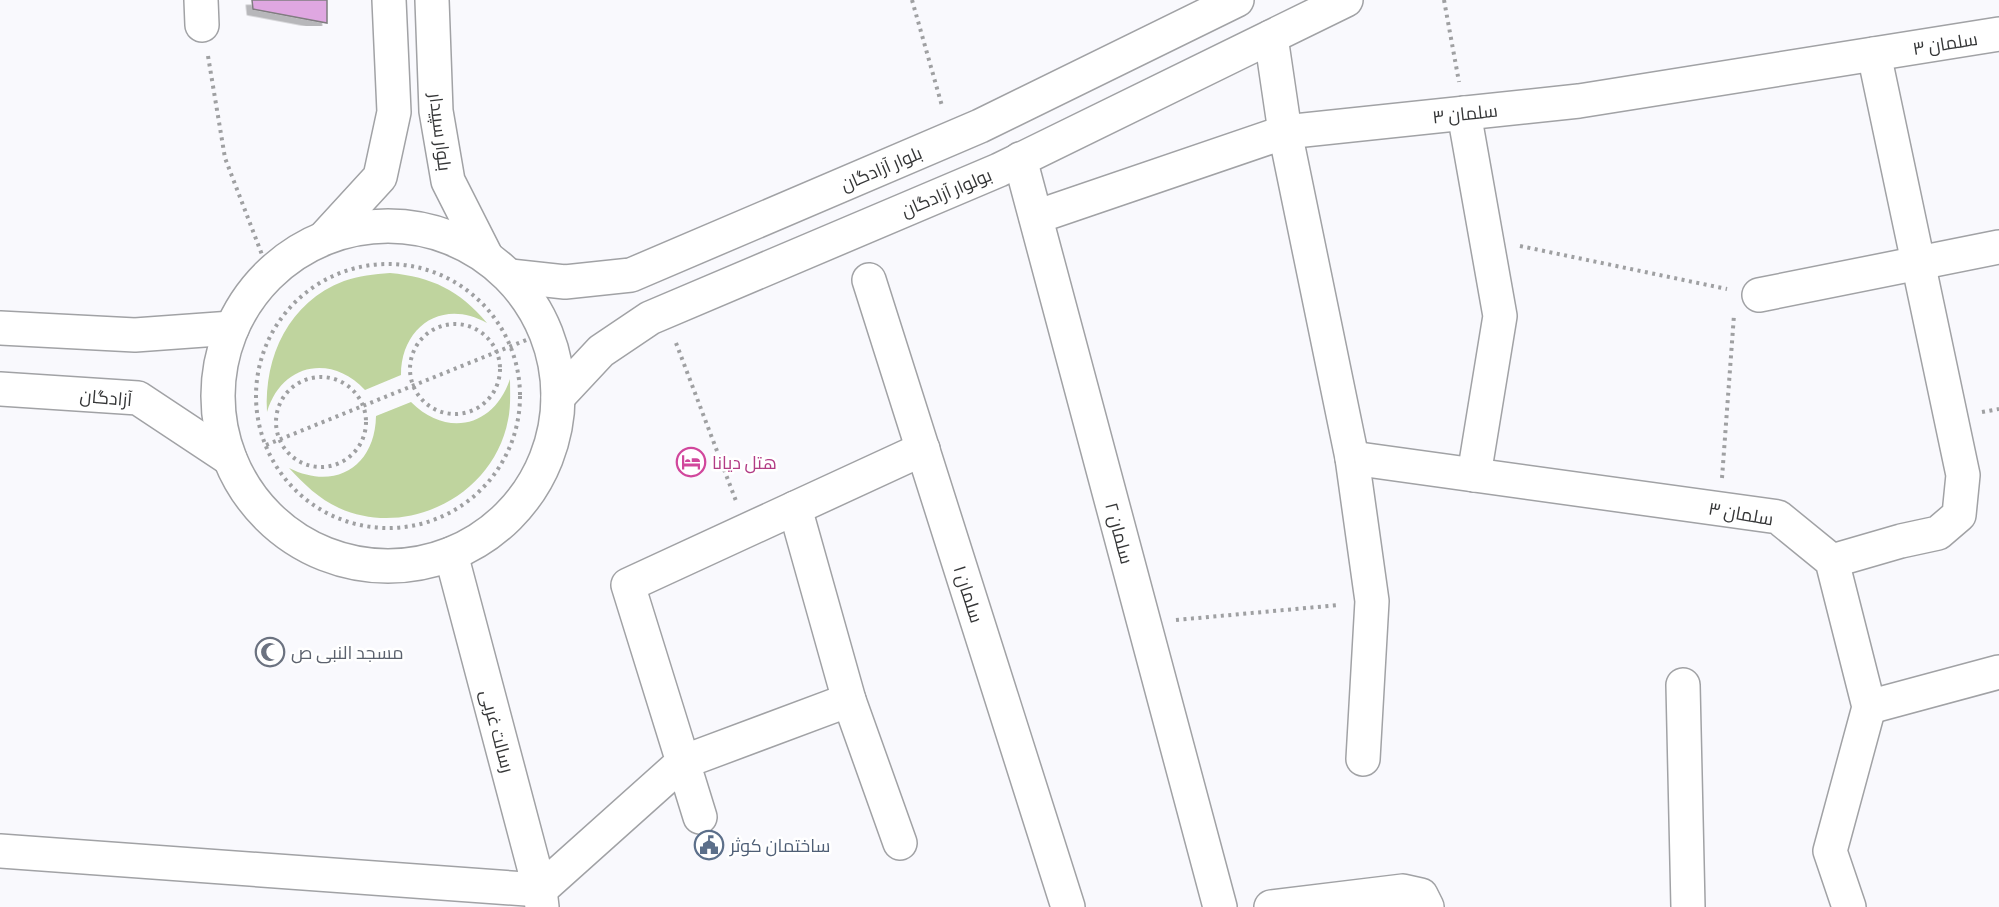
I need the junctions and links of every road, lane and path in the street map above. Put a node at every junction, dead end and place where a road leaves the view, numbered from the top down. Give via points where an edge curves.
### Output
1 (389, 0) edge
2 (432, 0) edge
3 (912, 0) edge
4 (1237, 0) edge
5 (1347, 0) edge
6 (1444, 0) edge
7 (202, 12) edge
8 (1999, 34) edge
9 (1271, 37) junction
10 (1874, 54) junction
11 (1464, 113) junction
12 (1285, 132) junction
13 (951, 139) junction
14 (1020, 159) junction
15 (1036, 217) junction
16 (325, 237) junction
17 (1487, 239) junction
18 (1999, 247) edge
19 (484, 254) junction
20 (1918, 262) junction
21 (269, 273) junction
22 (510, 276) junction
23 (869, 280) dead end
24 (1759, 295) junction
25 (664, 312) junction
26 (0, 328) edge
27 (232, 328) junction
28 (546, 332) junction
29 (511, 346) junction
30 (497, 352) junction
31 (412, 386) junction
32 (0, 389) edge
33 (558, 397) junction
34 (364, 405) junction
35 (279, 440) junction
36 (266, 445) junction
37 (923, 449) junction
38 (1352, 458) junction
39 (230, 459) junction
40 (1474, 475) junction
41 (795, 508) junction
42 (1720, 508) junction
43 (747, 530) junction
44 (451, 554) junction
45 (1833, 561) junction
46 (1372, 602) junction
47 (1144, 623) junction
48 (1999, 672) edge
49 (1683, 685) dead end
50 (849, 700) junction
51 (1869, 707) junction
52 (1363, 759) dead end
53 (683, 762) junction
54 (700, 817) dead end
55 (900, 843) dead end
56 (0, 850) edge
57 (541, 898) edge
58 (1068, 907) edge
59 (1220, 907) edge
60 (1271, 907) edge
61 (1427, 907) edge
62 (1688, 907) edge
63 (1847, 907) edge

1 - 16 street via 394,112 380,177
2 - 19 street, بلوار سپیدار via 435,111 448,181
3 - 13 path
4 - 13 street, بلوار آزادگان
5 - 9 street, بولوار آزادگان
6 - 11 path
7 - 21 path via 225,158
8 - 10 street, سلمان ۳
9 - 12 street
9 - 14 street, بولوار آزادگان
10 - 11 street, سلمان ۳ via 1579,101
10 - 20 street
11 - 12 street, سلمان ۳
11 - 17 street
12 - 15 street, سلمان ۳
12 - 38 street
13 - 22 street, بلوار آزادگان via 631,275 565,282
14 - 15 street, سلمان ۲
14 - 25 street, بولوار آزادگان
15 - 47 street, سلمان ۲
16 - 19 street via 357,227 390,224 423,228 455,238
16 - 21 street via 295,252
17 - 24 path
17 - 40 street via 1500,316
18 - 20 street
19 - 22 street
20 - 24 street
20 - 45 street via 1963,475 1959,515 1938,533
21 - 27 street
22 - 28 street via 531,302
23 - 37 street, سلمان ۱
24 - 42 path via 1734,305
25 - 33 street, بولوار آزادگان via 601,351
25 - 43 path
26 - 27 street via 135,335
27 - 39 street via 222,360 218,393 221,427
28 - 29 path
28 - 33 street via 556,364
29 - 30 path
29 - 36 path via 520,397 509,448 480,490 437,518 413,526 387,528 336,518 294,488
29 - 36 path via 482,303 463,286 440,274 390,263 364,265 339,273 296,301 267,344 256,394
30 - 31 path
30 - 31 path via 500,363 496,387 491,397 472,411 437,411
30 - 31 path via 491,341 473,327 438,326 419,340 413,351
31 - 34 path
32 - 39 street, آزادگان via 138,398
33 - 44 street via 555,431 545,463 528,492 507,518 481,539
34 - 35 path
34 - 35 path via 358,395 339,381 322,377 305,380 294,386 280,405
34 - 35 path via 363,440 349,459 338,465 315,468 303,464 293,459
35 - 36 path
36 - 39 path
37 - 41 street
37 - 58 street, سلمان ۱
38 - 40 street, سلمان ۳
38 - 46 street
39 - 44 street via 266,515 292,537 321,553 353,563 386,567 419,564
40 - 42 street, سلمان ۳
41 - 43 street
41 - 50 street
42 - 45 street, سلمان ۳ via 1778,517
43 - 53 street via 628,585
44 - 57 street, رسالت غربی
45 - 51 street
46 - 47 path
46 - 52 street
47 - 59 street, سلمان ۲
48 - 51 street
49 - 62 street
50 - 53 street
50 - 55 street
51 - 63 street via 1830,851
53 - 54 street
53 - 57 street
56 - 57 street
60 - 61 street via 1403,891 1421,895

